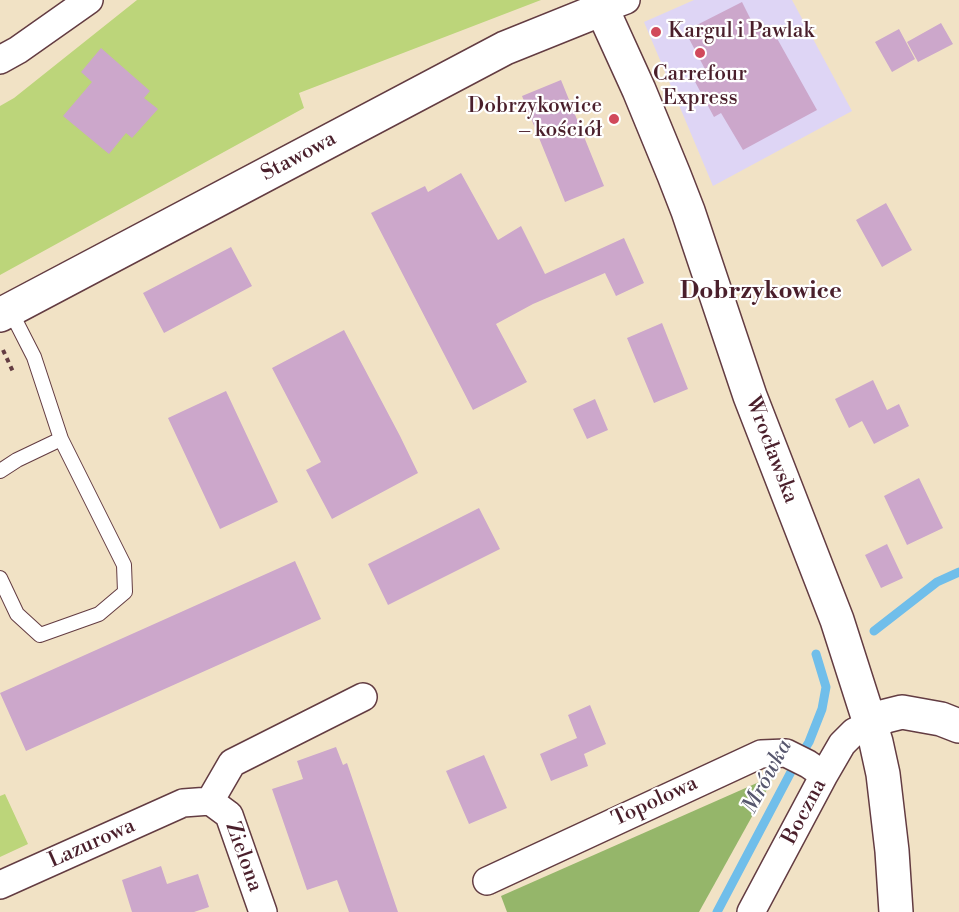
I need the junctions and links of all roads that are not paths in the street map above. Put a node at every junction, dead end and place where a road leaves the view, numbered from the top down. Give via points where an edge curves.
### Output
1 (89, 0) edge
2 (609, 3) edge
3 (0, 60) edge
4 (5, 312) edge
5 (61, 439) junction
6 (0, 471) edge
7 (0, 578) edge
8 (363, 697) dead end
9 (871, 724) junction
10 (959, 726) edge
11 (806, 764) junction
12 (196, 802) junction
13 (487, 881) dead end
14 (0, 885) edge
15 (263, 912) edge
16 (752, 912) edge
17 (896, 912) edge

1 - 3 street
2 - 4 street, Stawowa via 505,48
2 - 9 street, Wrocławska via 688,211 750,396 837,620
4 - 5 lane via 34,357
5 - 6 lane
5 - 7 lane via 124,565 125,592 99,614 40,634 17,614
8 - 12 street via 232,763
9 - 10 street via 902,712
9 - 11 street, Boczna
9 - 17 street, Wrocławska via 883,774
11 - 13 street, Topolowa via 761,754
11 - 16 street, Boczna
12 - 14 street, Lazurowa
12 - 15 street, Zielona via 229,815

